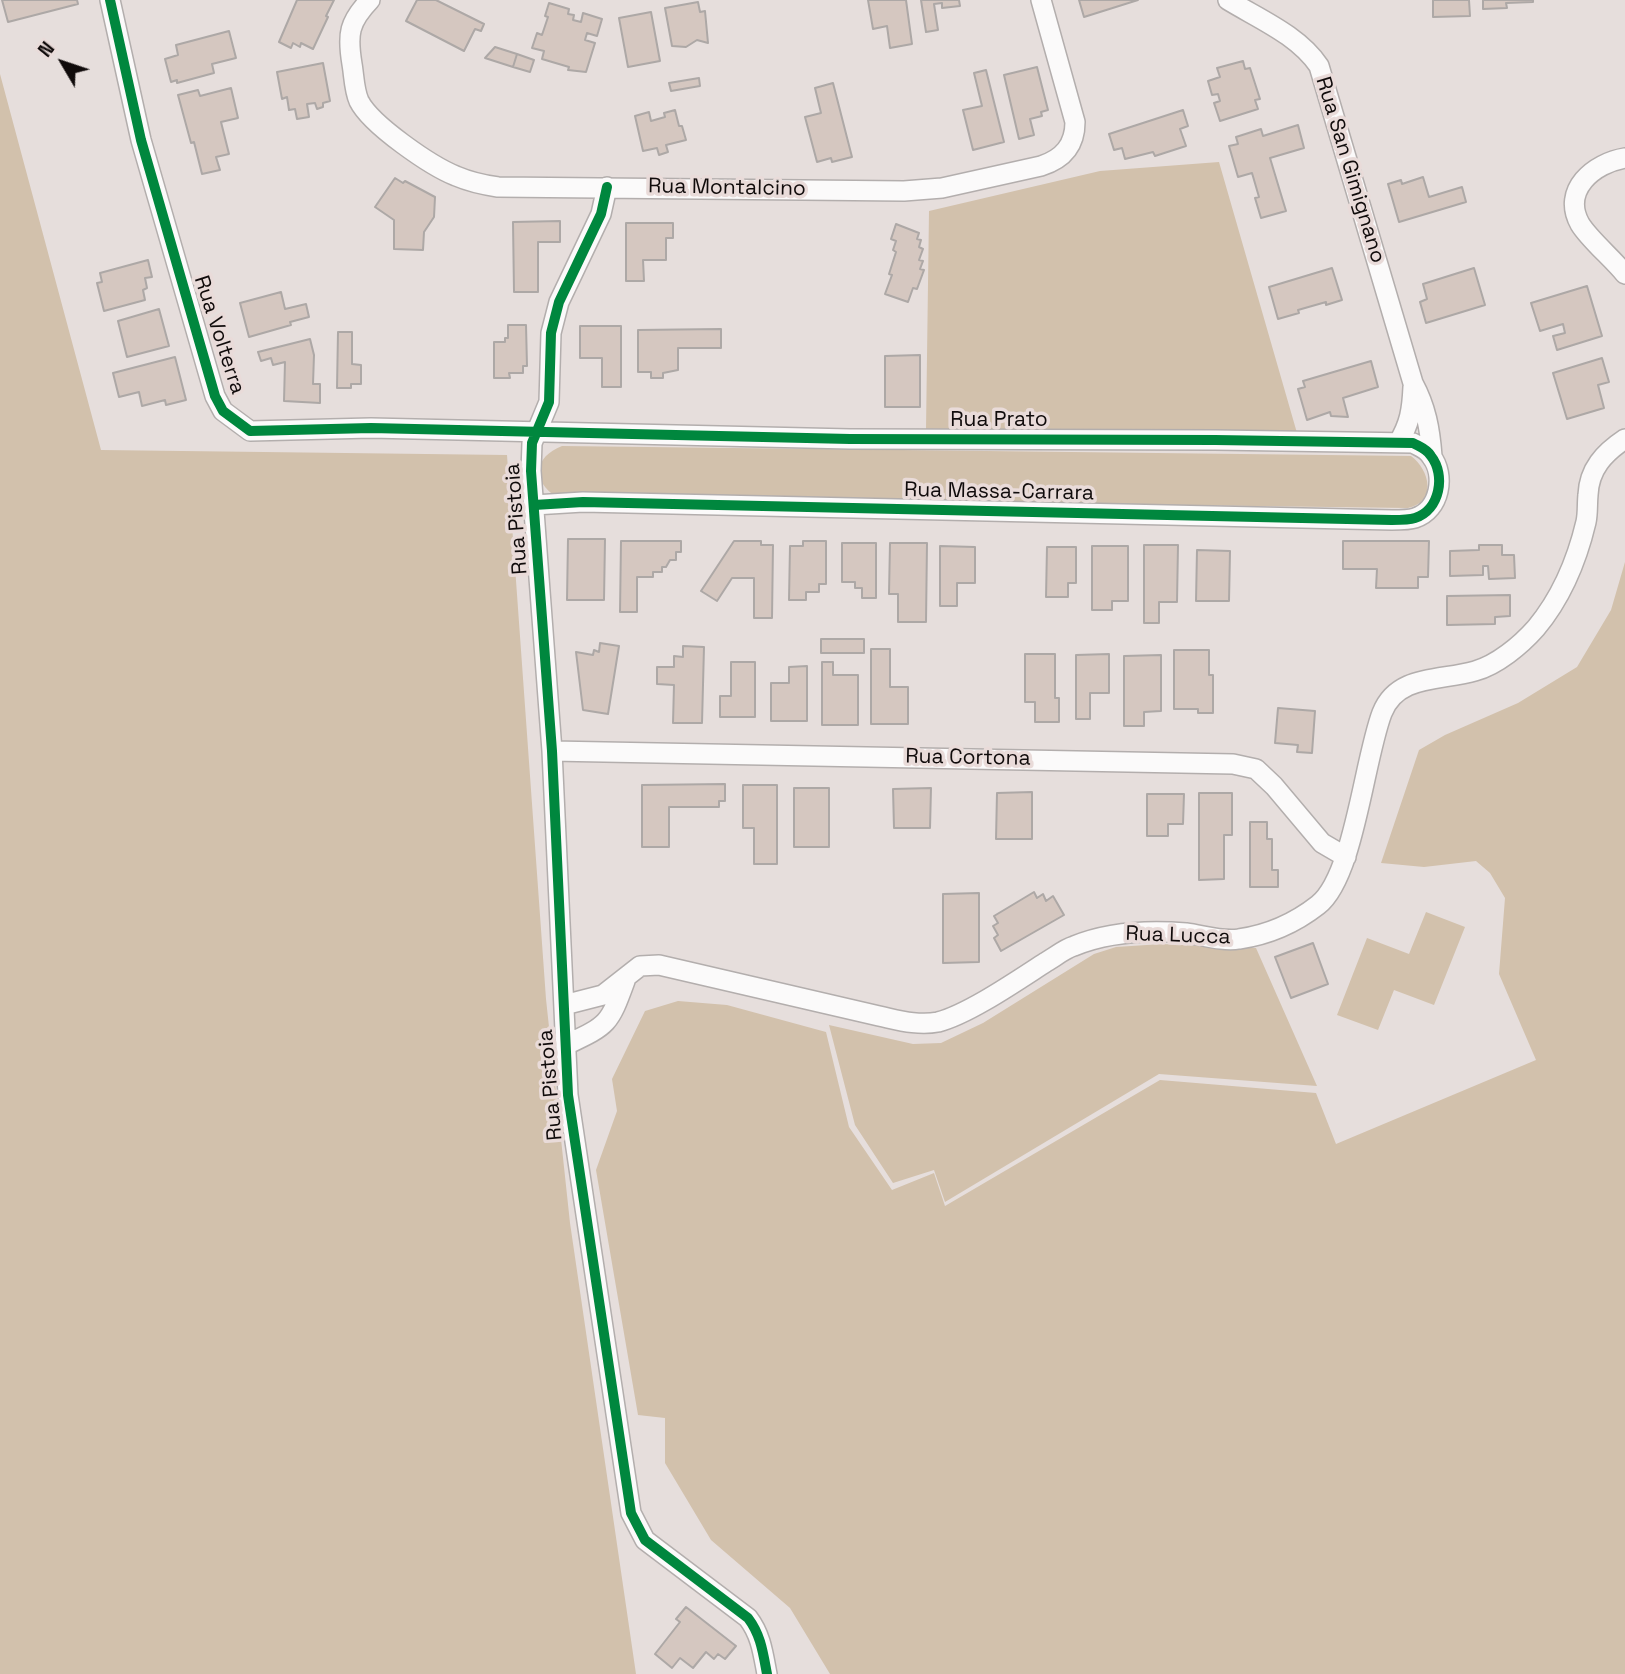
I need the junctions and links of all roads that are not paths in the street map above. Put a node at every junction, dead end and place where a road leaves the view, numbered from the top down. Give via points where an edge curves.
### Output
1 (110, 0) edge
2 (370, 0) edge
3 (1041, 0) edge
4 (1228, 0) edge
5 (1625, 158) edge
6 (607, 187) junction
7 (1625, 274) edge
8 (1413, 383) junction
9 (537, 431) junction
10 (1625, 439) edge
11 (1398, 443) junction
12 (1432, 456) junction
13 (534, 505) junction
14 (552, 751) junction
15 (1346, 857) junction
16 (626, 976) junction
17 (565, 1004) junction
18 (566, 1045) junction
19 (767, 1674) edge

1 - 9 street, Rua Volterra via 141,140 223,411 250,431
2 - 6 street, Rua Montalcino via 356,14 349,31 359,100 369,114 421,157 456,176 490,186
3 - 6 street, Rua Montalcino via 1075,122 1070,147 1053,162 942,188 904,191
4 - 8 street, Rua San Gimignano via 1294,40 1319,66
5 - 7 street via 1584,178 1575,203 1580,224
6 - 9 street, Rua Pistoia via 601,214 558,302 551,333 549,402
8 - 11 street, Rua San Gimignano via 1412,413
8 - 12 street, Rua San Gimignano via 1429,420
9 - 11 street, Rua Prato via 850,439
9 - 13 street, Rua Pistoia via 531,443
10 - 15 street, Rua Lucca via 1594,469 1575,561 1552,607 1534,630 1502,658 1476,671 1406,685 1383,710
11 - 12 street, Rua Prato via 1413,443
12 - 13 street, Rua Massa-Carrara via 1440,480 1427,511 1415,518 1392,520 583,502
13 - 14 street, Rua Pistoia
14 - 15 street, Rua Cortona via 1233,764 1256,769 1322,843
14 - 17 street, Rua Pistoia
15 - 16 street, Rua Lucca via 1320,904 1286,926 1237,940 1182,933 1112,934 1072,946 991,996 938,1021 907,1022 668,966 640,966
16 - 17 street, Rua Lucca via 603,996
16 - 18 street via 614,1013 600,1029
17 - 18 street, Rua Pistoia
18 - 19 street, Rua Pistoia via 568,1095 631,1513 645,1541 748,1618 761,1640

